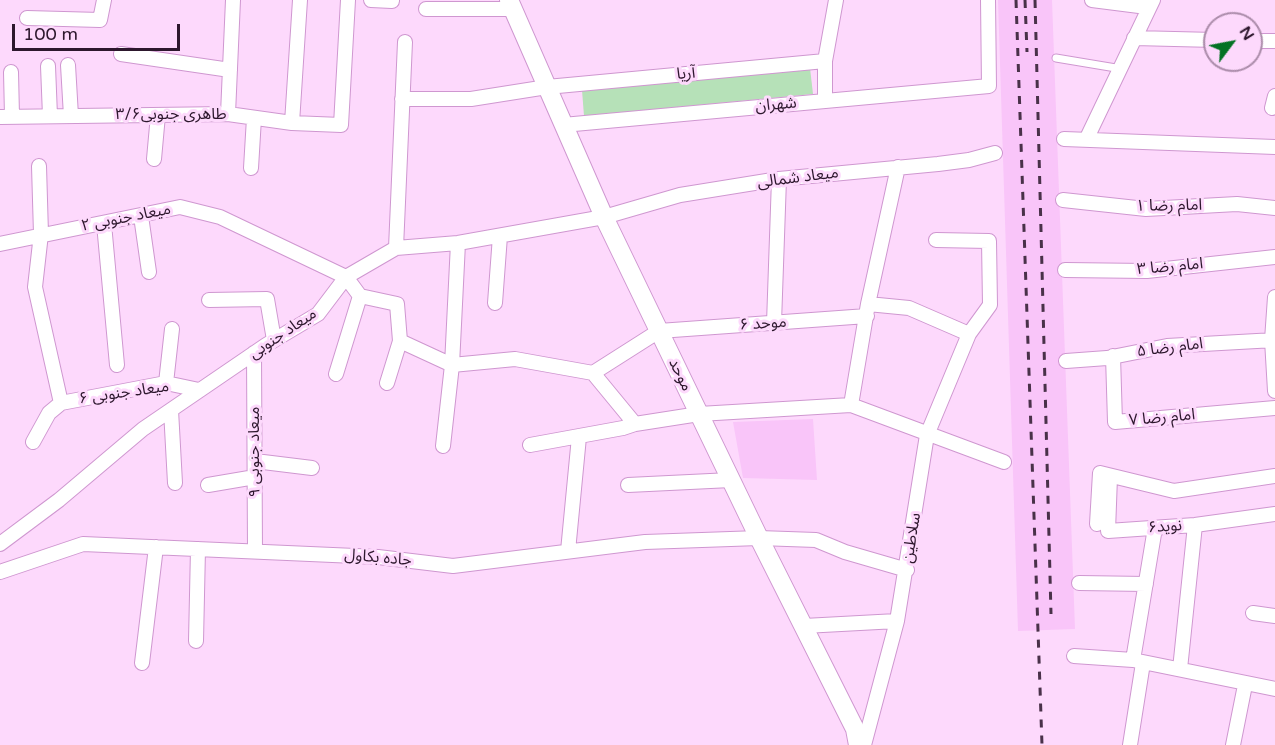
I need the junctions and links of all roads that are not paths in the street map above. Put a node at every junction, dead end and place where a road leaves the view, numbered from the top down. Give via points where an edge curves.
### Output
1 (104, 0) edge
2 (233, 0) edge
3 (300, 0) edge
4 (348, 0) edge
5 (371, 0) edge
6 (836, 0) edge
7 (988, 0) edge
8 (1092, 0) edge
9 (392, 1) edge
10 (1150, 4) edge
11 (511, 5) edge
12 (426, 9) dead end
13 (27, 18) dead end
14 (1134, 38) junction
15 (1203, 40) edge
16 (405, 42) dead end
17 (121, 54) dead end
18 (1056, 58) dead end
19 (825, 61) junction
20 (68, 65) dead end
21 (48, 66) dead end
22 (1122, 69) junction
23 (230, 70) junction
24 (11, 72) dead end
25 (547, 87) junction
26 (402, 99) junction
27 (825, 101) junction
28 (228, 114) junction
29 (158, 115) junction
30 (6, 116) edge
31 (50, 116) junction
32 (72, 116) junction
33 (254, 118) junction
34 (292, 123) junction
35 (563, 125) junction
36 (1064, 139) dead end
37 (1086, 140) junction
38 (1275, 147) edge
39 (995, 153) dead end
40 (154, 159) dead end
41 (39, 166) dead end
42 (898, 167) junction
43 (250, 168) dead end
44 (779, 178) junction
45 (1063, 200) dead end
46 (1275, 208) edge
47 (141, 216) junction
48 (604, 217) junction
49 (104, 224) junction
50 (41, 234) junction
51 (500, 236) junction
52 (936, 240) dead end
53 (0, 243) edge
54 (458, 243) junction
55 (396, 248) junction
56 (1275, 257) edge
57 (1065, 270) dead end
58 (149, 272) dead end
59 (346, 277) junction
60 (360, 296) junction
61 (1275, 297) edge
62 (209, 300) dead end
63 (495, 303) dead end
64 (867, 310) junction
65 (774, 323) junction
66 (172, 329) dead end
67 (659, 332) junction
68 (969, 334) junction
69 (274, 340) junction
70 (1273, 340) edge
71 (400, 341) junction
72 (255, 353) junction
73 (1113, 356) junction
74 (1066, 361) dead end
75 (117, 365) dead end
76 (452, 365) junction
77 (593, 373) junction
78 (336, 374) dead end
79 (387, 382) dead end
80 (166, 383) junction
81 (199, 390) junction
82 (1275, 391) edge
83 (61, 403) junction
84 (851, 405) junction
85 (1275, 408) edge
86 (171, 410) junction
87 (699, 414) junction
88 (635, 424) junction
89 (927, 435) junction
90 (579, 437) junction
91 (33, 442) dead end
92 (530, 445) dead end
93 (443, 446) dead end
94 (255, 461) junction
95 (1004, 462) dead end
96 (312, 468) dead end
97 (1275, 476) edge
98 (255, 477) junction
99 (1110, 477) junction
100 (731, 480) junction
101 (175, 483) dead end
102 (208, 485) dead end
103 (628, 486) dead end
104 (1275, 514) edge
105 (1097, 524) dead end
106 (1196, 525) junction
107 (1155, 528) junction
108 (759, 538) junction
109 (0, 544) edge
110 (156, 547) junction
111 (198, 549) junction
112 (255, 551) junction
113 (568, 551) junction
114 (907, 570) junction
115 (0, 572) edge
116 (1079, 583) dead end
117 (1146, 584) junction
118 (1253, 613) dead end
119 (1275, 614) edge
120 (897, 621) junction
121 (804, 626) junction
122 (196, 641) dead end
123 (1074, 656) dead end
124 (1138, 661) junction
125 (142, 663) dead end
126 (1180, 669) junction
127 (1245, 685) junction
128 (1275, 689) edge
129 (858, 745) edge
130 (864, 745) edge
131 (1130, 745) edge
132 (1233, 745) edge

1 - 13 street via 100,20
2 - 23 street
3 - 34 street
4 - 34 street, طاهری جنوبی۳/۶ via 341,125
5 - 9 street
6 - 19 street
7 - 27 street, شهران via 989,86
8 - 10 street
10 - 14 street
11 - 12 street
11 - 25 street, موحد
14 - 15 street
14 - 22 street
16 - 26 street
17 - 23 street
18 - 22 lane
19 - 25 street, آریا
19 - 27 street
20 - 32 street
21 - 31 street
22 - 37 street
23 - 28 street
24 - 30 street
25 - 26 street, آریا via 471,99
25 - 35 street, موحد
26 - 55 street
27 - 35 street, شهران
28 - 29 street, طاهری جنوبی۳/۶
28 - 33 street, طاهری جنوبی۳/۶
29 - 32 street, طاهری جنوبی۳/۶
29 - 40 street
30 - 31 street, طاهری جنوبی۳/۶
31 - 32 street, طاهری جنوبی۳/۶
33 - 34 street, طاهری جنوبی۳/۶
33 - 43 street
35 - 48 street, موحد
36 - 37 street
37 - 38 street
39 - 42 street, میعاد شمالی via 969,160
41 - 50 street
42 - 44 street, میعاد شمالی
42 - 64 street
44 - 48 street, میعاد شمالی via 680,195
44 - 65 street
45 - 46 street, امام رضا ۱ via 1146,209 1237,204
47 - 49 street, میعاد جنوبی ۲
47 - 58 street
47 - 59 street, میعاد جنوبی ۲ via 180,207 220,217
48 - 51 street, میعاد جنوبی
48 - 67 street, موحد
49 - 50 street, میعاد جنوبی ۲
49 - 75 street
50 - 53 street, میعاد جنوبی ۲
50 - 83 street via 35,287
51 - 54 street, میعاد جنوبی
51 - 63 street
52 - 68 street, سلاطین via 989,241 990,304
54 - 55 street, میعاد جنوبی
54 - 76 street
55 - 59 street, میعاد جنوبی
56 - 57 street, امام رضا ۳ via 1147,271
59 - 60 street
59 - 69 street, میعاد جنوبی via 318,314
60 - 71 street via 397,304
60 - 78 street
61 - 70 street
62 - 69 street via 267,299
64 - 65 street, موحد ۶
64 - 68 street, موحد ۶ via 909,308
64 - 84 street
65 - 67 street, موحد ۶
66 - 80 street
67 - 77 street
67 - 87 street, موحد
68 - 89 street, سلاطین
69 - 72 street, میعاد جنوبی
70 - 73 street, امام رضا ۵ via 1167,346
70 - 82 street
71 - 76 street
71 - 79 street
72 - 81 street, میعاد جنوبی
72 - 94 street, میعاد جنوبی ۹
73 - 74 street, امام رضا ۵
73 - 85 street, امام رضا ۷ via 1115,422
76 - 77 street via 515,359
76 - 93 street
77 - 88 street
80 - 81 street, میعاد جنوبی ۶
80 - 83 street, میعاد جنوبی ۶
81 - 86 street, میعاد جنوبی
83 - 91 street, میعاد جنوبی ۶ via 49,413
84 - 87 street
84 - 89 street
86 - 101 street
86 - 109 street, میعاد جنوبی
87 - 88 street
87 - 100 street, موحد
88 - 90 street
89 - 95 street
89 - 114 street, سلاطین
90 - 92 street
90 - 113 street
94 - 96 street
94 - 98 street, میعاد جنوبی ۹
97 - 99 street via 1174,491
98 - 102 street
98 - 112 street, میعاد جنوبی ۹
99 - 105 street via 1100,473
99 - 107 street, نوید۶ via 1108,531
100 - 103 street
100 - 108 street, موحد
104 - 106 street, نوید۶
106 - 107 street, نوید۶
106 - 126 street
107 - 117 street
108 - 113 street, جاده بکاول via 645,542
108 - 114 street, جاده بکاول via 816,540
108 - 121 street, موحد
110 - 111 street, جاده بکاول
110 - 115 street, جاده بکاول via 83,543
110 - 125 street
111 - 112 street, جاده بکاول
111 - 122 street
112 - 113 street, جاده بکاول via 378,556 453,566
114 - 120 street, سلاطین
116 - 117 street
117 - 124 street
118 - 119 street
120 - 121 street
120 - 130 street, سلاطین
121 - 129 street, موحد via 855,729
123 - 124 street
124 - 126 street
124 - 131 street
126 - 127 street
127 - 128 street
127 - 132 street

